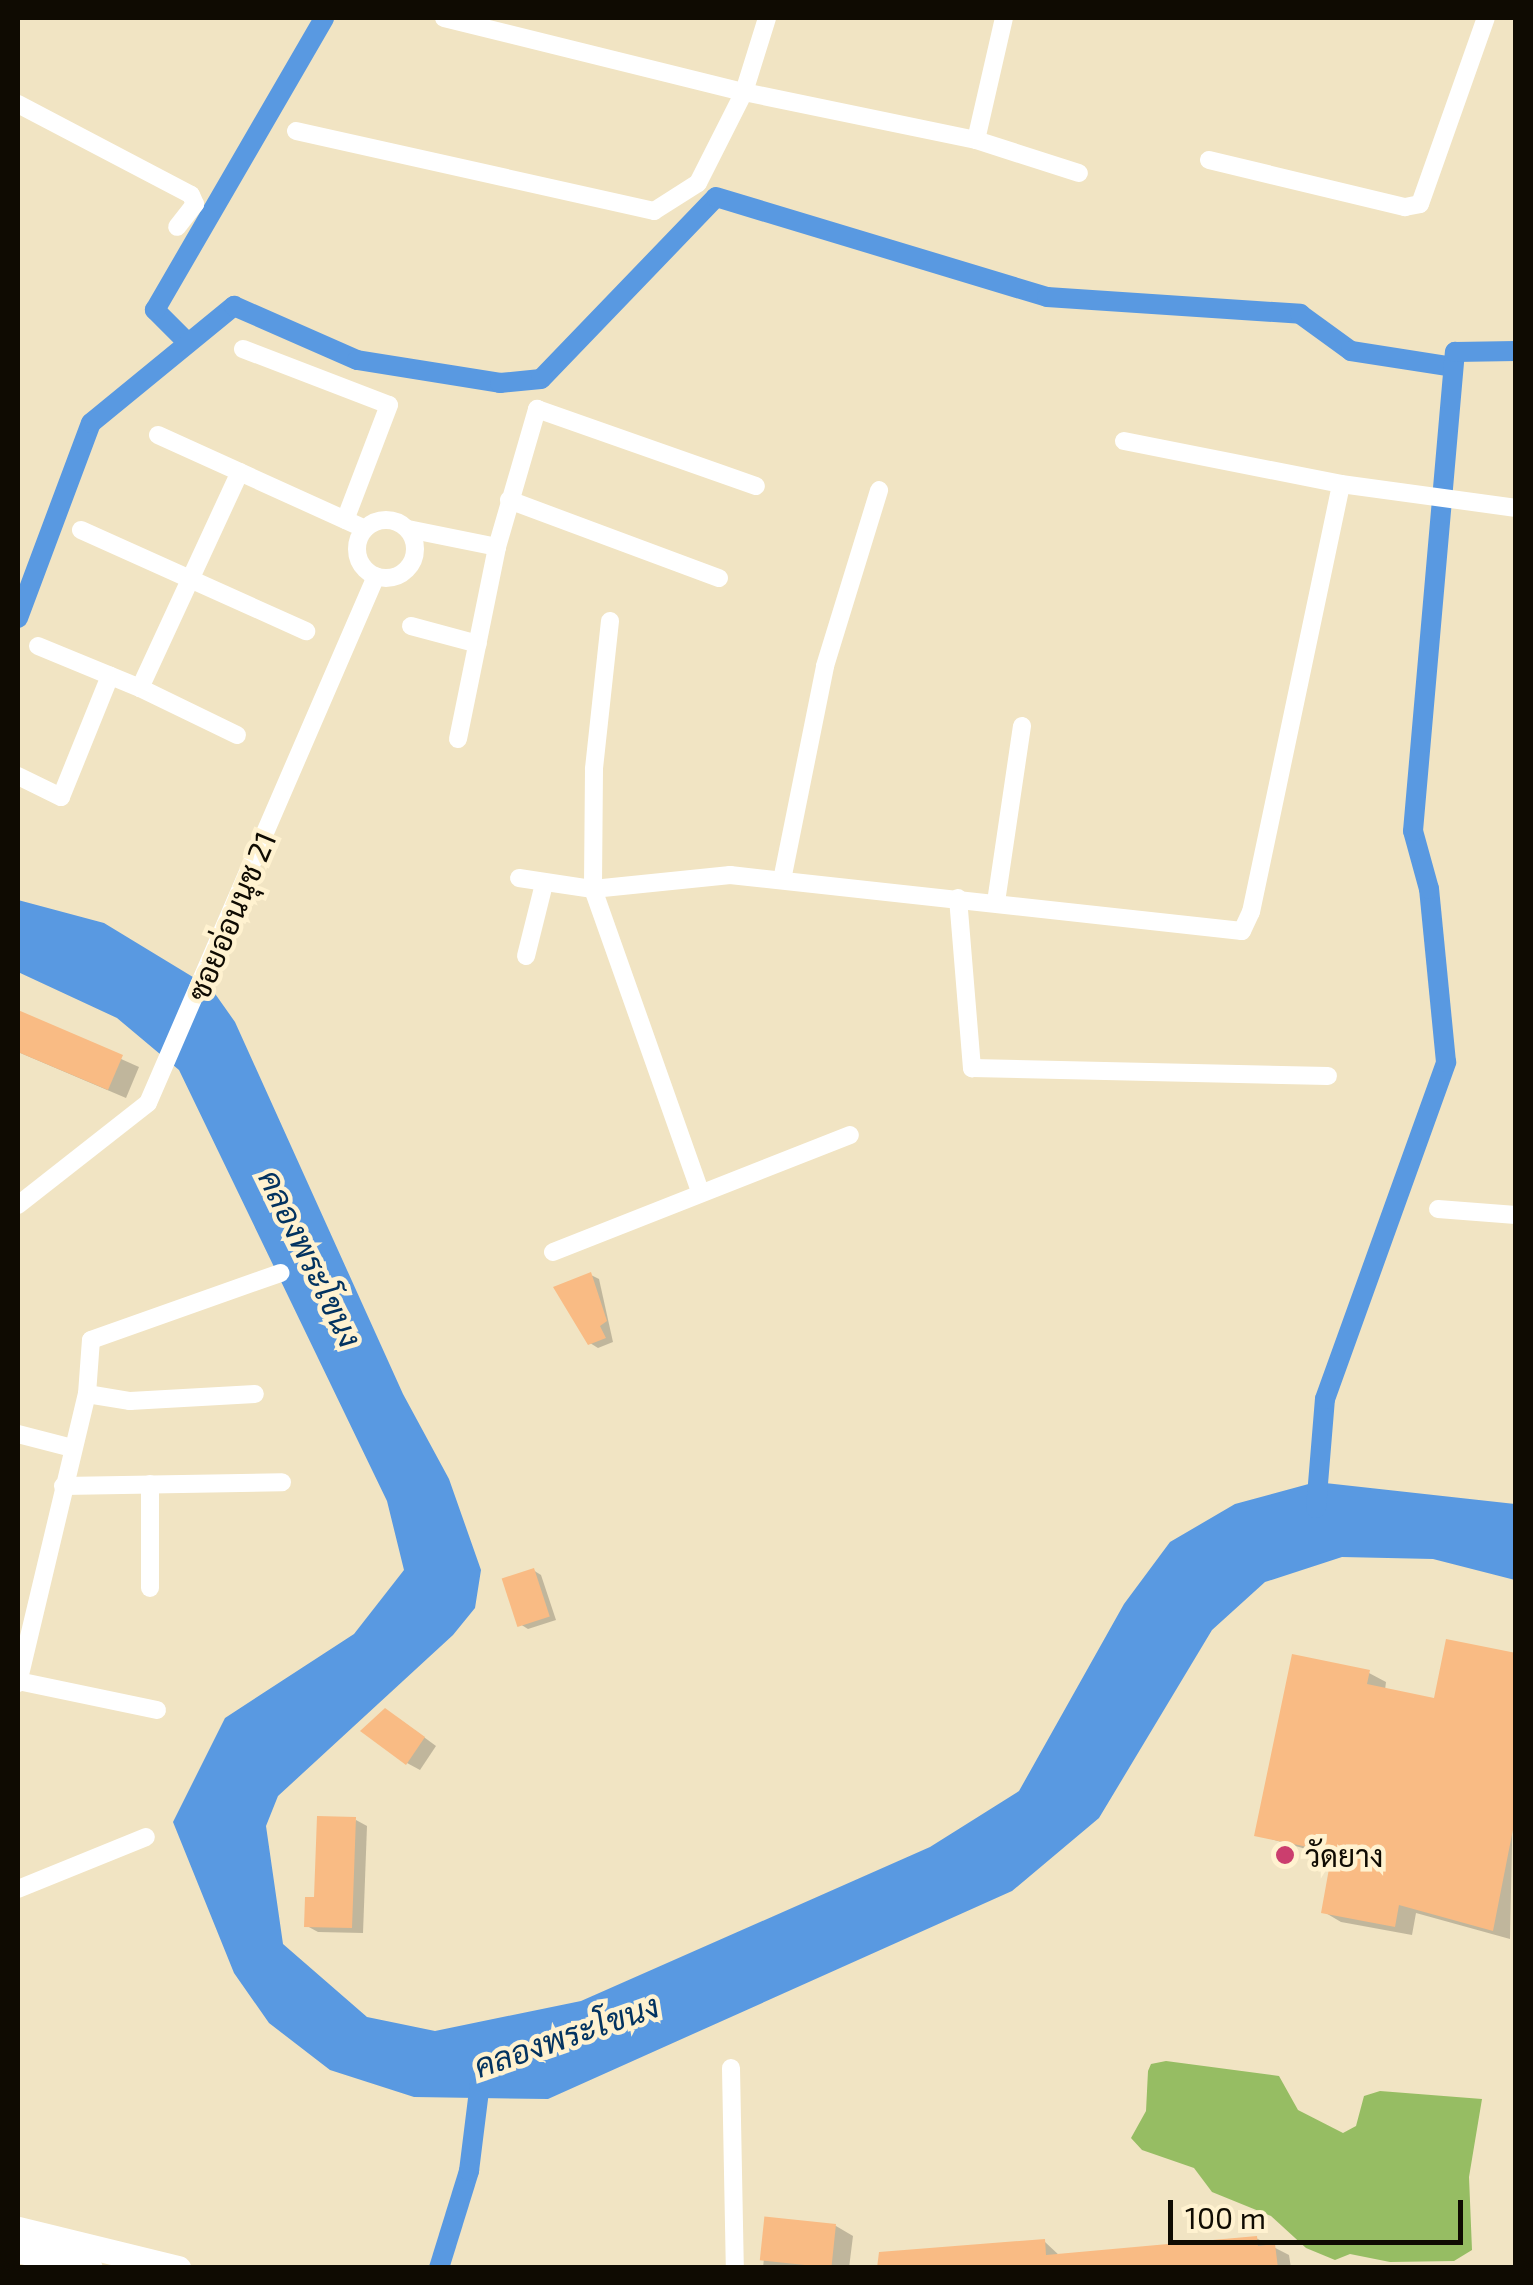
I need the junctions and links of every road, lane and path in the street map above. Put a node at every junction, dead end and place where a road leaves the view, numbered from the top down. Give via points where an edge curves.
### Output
1 (444, 18) edge
2 (767, 18) edge
3 (1004, 18) edge
4 (1486, 18) edge
5 (744, 92) junction
6 (18, 104) edge
7 (296, 131) dead end
8 (976, 140) junction
9 (1210, 160) dead end
10 (1078, 173) dead end
11 (177, 227) dead end
12 (243, 349) dead end
13 (158, 435) dead end
14 (1124, 441) dead end
15 (240, 472) junction
16 (1341, 484) junction
17 (756, 486) dead end
18 (879, 490) dead end
19 (508, 500) junction
20 (1516, 508) edge
21 (345, 520) junction
22 (408, 528) junction
23 (365, 529) junction
24 (82, 530) dead end
25 (498, 547) junction
26 (376, 576) junction
27 (191, 577) junction
28 (719, 578) dead end
29 (610, 621) dead end
30 (410, 626) dead end
31 (306, 631) dead end
32 (478, 644) junction
33 (38, 646) dead end
34 (110, 676) junction
35 (140, 688) junction
36 (1022, 726) dead end
37 (237, 735) dead end
38 (458, 739) dead end
39 (18, 776) edge
40 (519, 878) dead end
41 (782, 880) junction
42 (544, 884) junction
43 (593, 888) junction
44 (958, 898) junction
45 (996, 902) junction
46 (526, 956) dead end
47 (1328, 1076) dead end
48 (850, 1136) dead end
49 (700, 1191) junction
50 (18, 1205) edge
51 (1438, 1209) dead end
52 (1516, 1215) edge
53 (553, 1252) dead end
54 (280, 1273) dead end
55 (88, 1394) junction
56 (255, 1394) dead end
57 (18, 1434) edge
58 (72, 1448) junction
59 (282, 1482) dead end
60 (150, 1484) junction
61 (63, 1486) junction
62 (150, 1588) dead end
63 (18, 1682) edge
64 (157, 1710) dead end
65 (146, 1836) dead end
66 (18, 1888) edge
67 (731, 2068) dead end
68 (18, 2229) edge
69 (18, 2250) edge
70 (90, 2268) edge
71 (178, 2268) edge
72 (735, 2268) edge

1 - 5 street
2 - 5 street
3 - 8 street
4 - 9 street via 1420,204 1404,206
5 - 7 street via 698,184 654,211
5 - 8 street
6 - 11 street via 191,195 194,208
8 - 10 street
12 - 21 street via 389,406
13 - 15 street
14 - 16 street
15 - 21 street
15 - 27 street
16 - 20 street
16 - 45 street via 1244,928 1228,933
17 - 19 street via 537,410
18 - 41 street via 825,666
19 - 25 street
19 - 28 street
21 - 23 street
22 - 23 street via 390,520
22 - 25 street
22 - 26 street via 416,546 411,565 396,576
23 - 26 street via 358,556
24 - 27 street
25 - 32 street
26 - 50 street, ซอยอ่อนนุช 21 via 148,1104
27 - 31 street
27 - 35 street
29 - 43 street via 594,769
30 - 32 street
32 - 38 street
33 - 34 street
34 - 35 street
34 - 39 street via 61,797
35 - 37 street
36 - 45 street
40 - 42 street
41 - 43 street via 730,875
41 - 44 street
42 - 43 street
42 - 46 street
43 - 49 street
44 - 45 street
44 - 47 street via 972,1068
48 - 49 street
49 - 53 street
51 - 52 street
54 - 55 street via 92,1339
55 - 56 street via 130,1401
55 - 58 street
57 - 58 street
58 - 61 street
59 - 60 street
60 - 61 street
60 - 62 street
61 - 63 street
63 - 64 street
65 - 66 street
67 - 72 street
68 - 71 main road
69 - 70 main road

